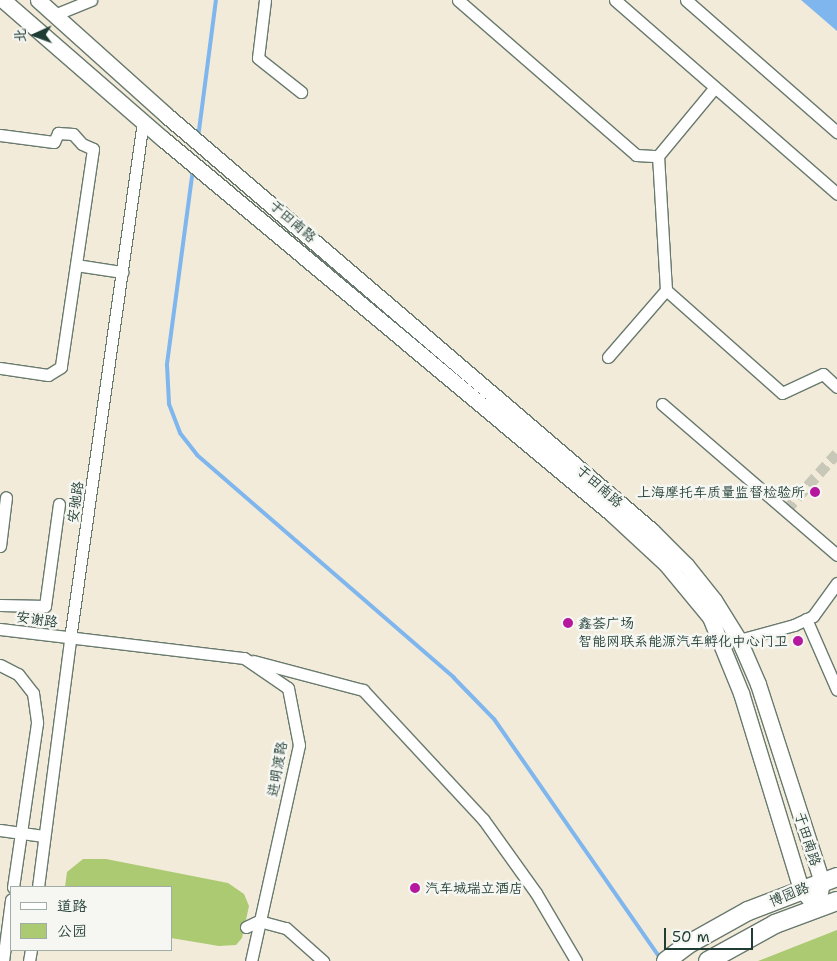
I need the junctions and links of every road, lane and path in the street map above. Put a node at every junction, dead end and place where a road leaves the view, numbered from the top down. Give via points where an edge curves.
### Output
1 (4, 0) edge
2 (38, 0) edge
3 (265, 0) edge
4 (458, 0) edge
5 (614, 0) edge
6 (686, 0) edge
7 (88, 1) edge
8 (54, 15) junction
9 (715, 87) junction
10 (301, 92) dead end
11 (143, 121) junction
12 (837, 132) edge
13 (0, 135) edge
14 (658, 156) junction
15 (837, 194) edge
16 (76, 265) junction
17 (122, 272) junction
18 (666, 290) junction
19 (608, 357) dead end
20 (0, 368) edge
21 (837, 387) edge
22 (662, 404) dead end
23 (546, 449) junction
24 (6, 497) dead end
25 (59, 504) dead end
26 (0, 546) edge
27 (837, 555) edge
28 (837, 583) edge
29 (0, 605) edge
30 (806, 620) junction
31 (0, 629) edge
32 (70, 638) junction
33 (739, 640) junction
34 (244, 658) junction
35 (0, 665) edge
36 (837, 690) edge
37 (0, 830) edge
38 (22, 833) junction
39 (44, 836) junction
40 (829, 879) edge
41 (13, 886) edge
42 (38, 886) edge
43 (801, 889) junction
44 (837, 901) edge
45 (10, 908) edge
46 (818, 908) junction
47 (259, 921) junction
48 (246, 926) dead end
49 (3, 961) edge
50 (250, 961) edge
51 (323, 961) edge
52 (576, 961) edge
53 (666, 961) edge
54 (708, 961) edge

1 - 11 street, 于田南路
2 - 8 street, 于田南路
3 - 10 street via 258,58
4 - 14 street via 636,155
5 - 9 street
6 - 12 street
7 - 8 street
8 - 23 street, 于田南路
9 - 14 street
9 - 15 street
11 - 17 street, 安驰路
11 - 23 street, 于田南路
13 - 16 street via 54,142 58,132 73,134 82,144 93,149
14 - 18 street
16 - 17 street
16 - 20 street via 61,367 48,375
17 - 32 street, 安驰路
18 - 19 street
18 - 21 street via 782,394 823,374
22 - 27 street
23 - 33 street, 于田南路 via 652,531 714,600
23 - 43 street, 于田南路 via 666,564 710,617 741,693
24 - 26 street
25 - 29 street via 45,606
28 - 30 street via 813,616
30 - 33 street
30 - 36 street
31 - 32 street, 安谢路
32 - 34 street, 进明渡路
32 - 39 street, 安驰路
33 - 40 street, 于田南路
34 - 47 street, 进明渡路 via 288,688 299,745
34 - 52 street via 363,690 482,819 536,893
35 - 38 street via 18,674 33,693 37,723
37 - 38 street
38 - 39 street
38 - 41 street
39 - 42 street, 安驰路
40 - 43 main road, 博园路
40 - 46 street, 于田南路
43 - 46 street, 于田南路
43 - 53 main road, 博园路 via 748,911 687,945
44 - 46 main road, 博园路
45 - 49 street
46 - 54 main road, 博园路 via 775,924
47 - 48 street
47 - 50 street, 进明渡路
47 - 51 street via 286,928

